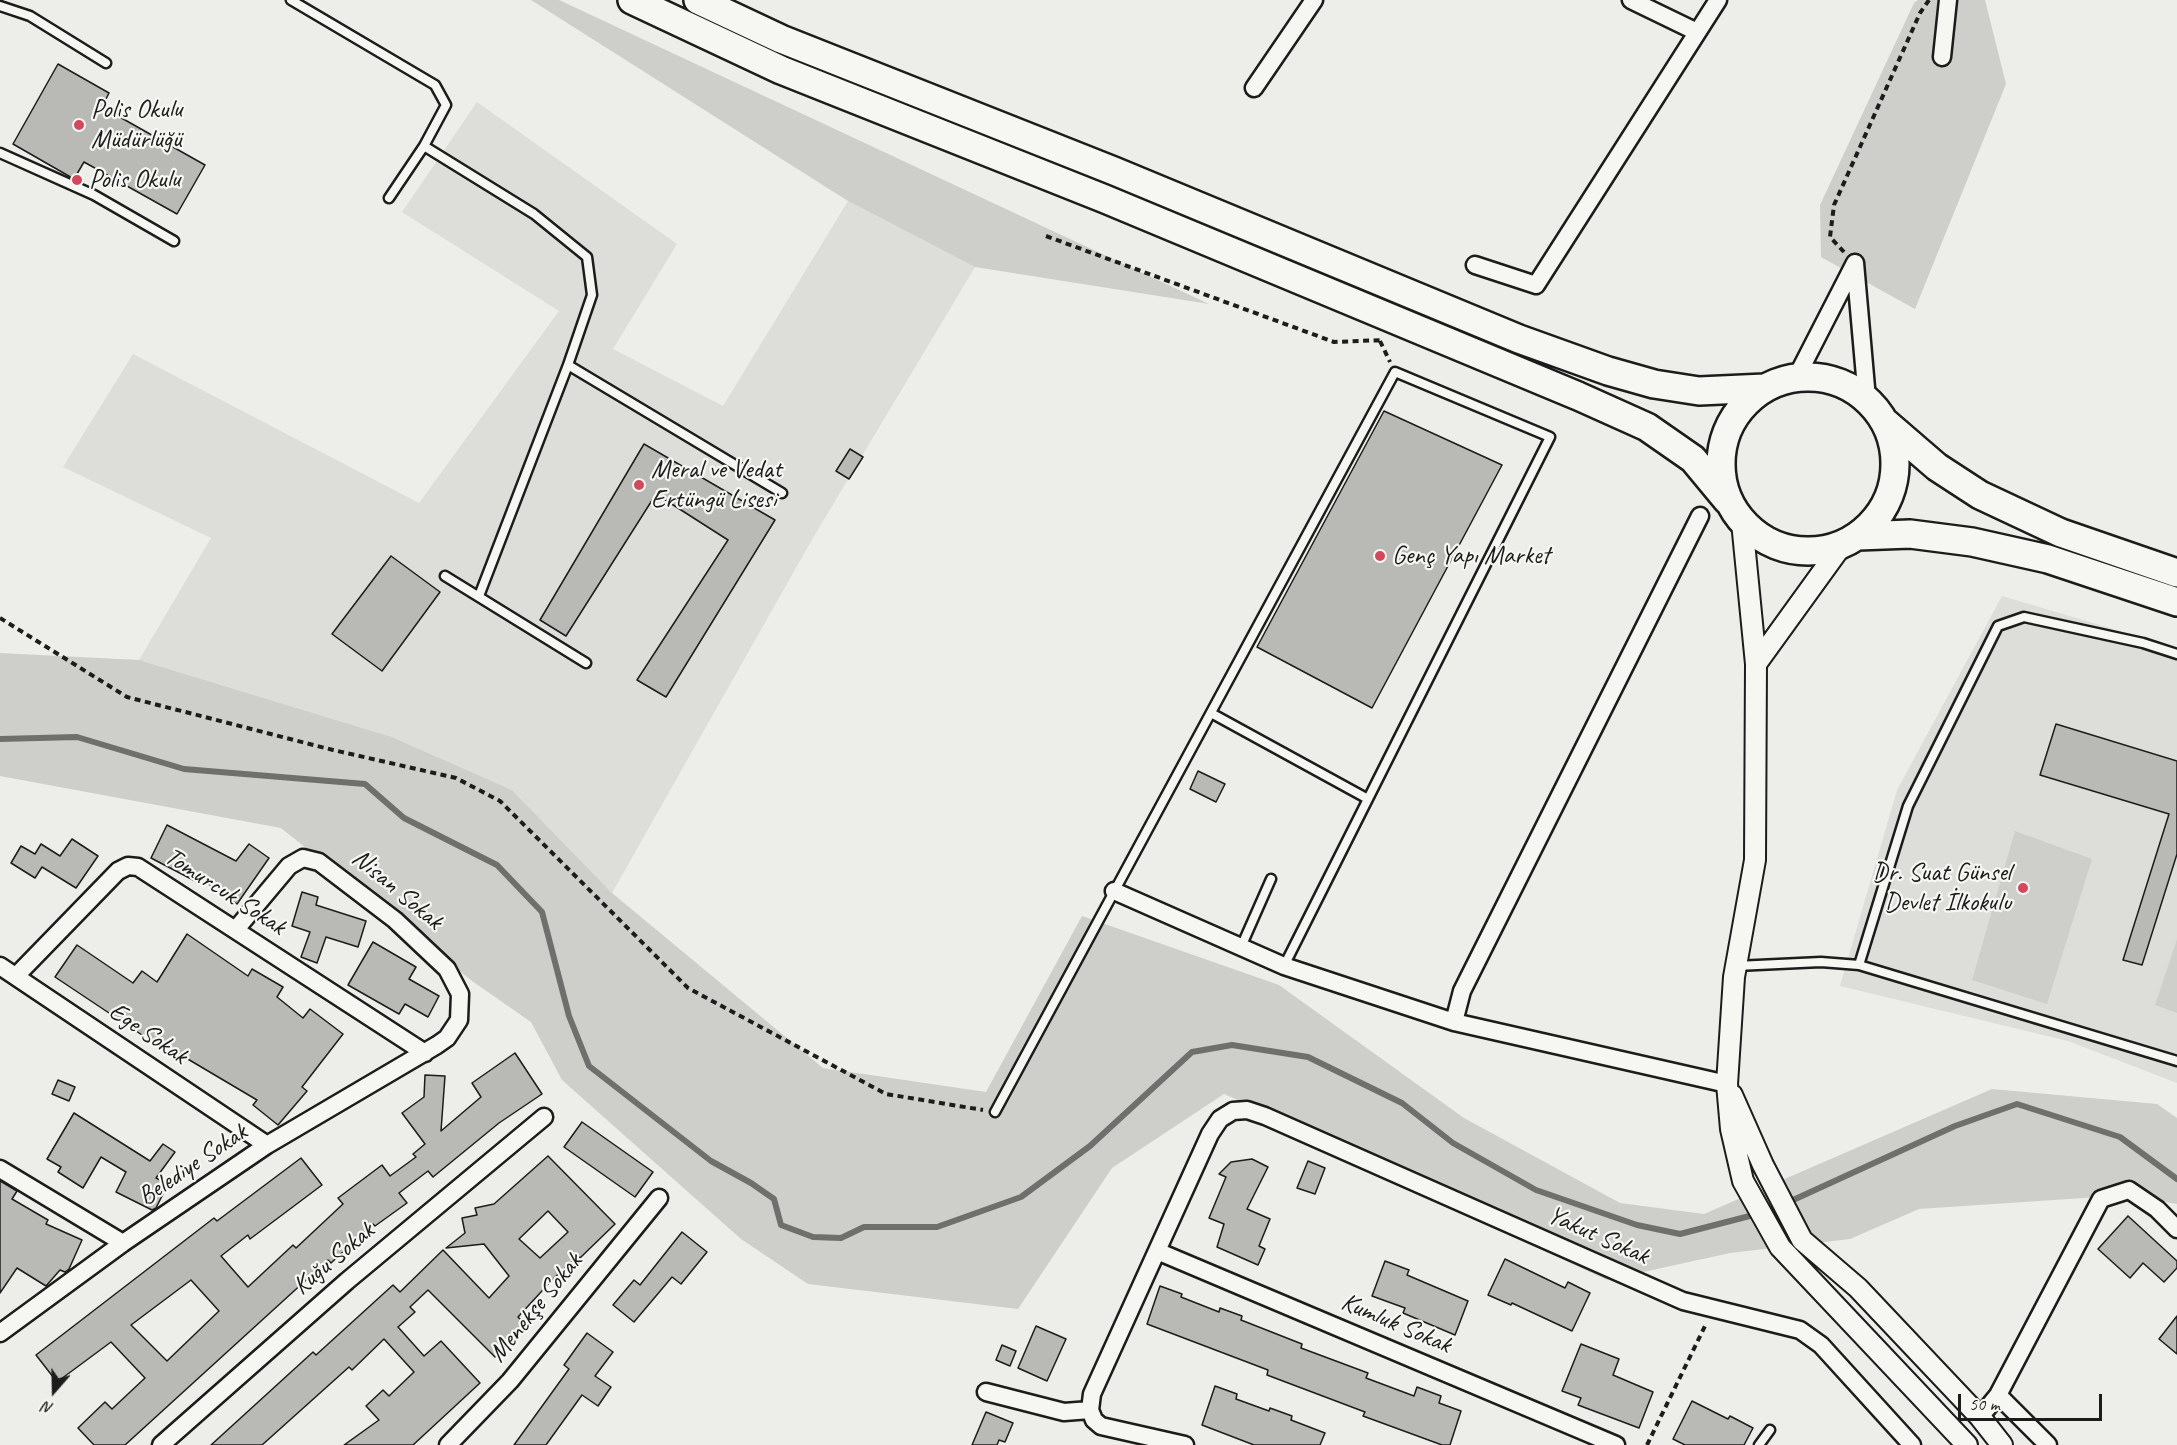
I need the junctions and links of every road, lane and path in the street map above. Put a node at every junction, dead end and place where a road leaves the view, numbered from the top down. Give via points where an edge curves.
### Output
1 (291, 0) edge
2 (632, 0) edge
3 (699, 0) edge
4 (1314, 0) edge
5 (1631, 0) edge
6 (1718, 0) edge
7 (1929, 0) edge
8 (1948, 0) edge
9 (0, 6) edge
10 (1697, 32) junction
11 (1942, 57) dead end
12 (106, 63) dead end
13 (1254, 88) dead end
14 (424, 146) junction
15 (0, 153) edge
16 (389, 198) dead end
17 (1046, 236) dead end
18 (174, 241) dead end
19 (1855, 263) junction
20 (1475, 265) dead end
21 (1410, 325) junction
22 (1380, 341) junction
23 (568, 365) junction
24 (1395, 372) junction
25 (1797, 376) junction
26 (1765, 388) junction
27 (1867, 399) junction
28 (1885, 423) junction
29 (782, 493) dead end
30 (1727, 500) junction
31 (1700, 516) dead end
32 (1742, 522) junction
33 (1850, 540) junction
34 (2177, 573) edge
35 (445, 576) dead end
36 (479, 597) junction
37 (2177, 602) edge
38 (0, 618) edge
39 (2177, 654) edge
40 (586, 663) dead end
41 (1756, 664) junction
42 (1210, 713) junction
43 (1368, 799) junction
44 (1272, 879) dead end
45 (1114, 891) junction
46 (237, 928) junction
47 (1241, 947) junction
48 (1859, 965) junction
49 (0, 966) edge
50 (1284, 966) junction
51 (1736, 966) junction
52 (16, 976) junction
53 (1454, 1022) junction
54 (425, 1053) junction
55 (2177, 1061) edge
56 (1727, 1084) junction
57 (995, 1112) joint
58 (544, 1117) dead end
59 (267, 1145) junction
60 (0, 1169) edge
61 (659, 1198) dead end
62 (2177, 1229) edge
63 (123, 1243) junction
64 (1156, 1251) junction
65 (1713, 1310) junction
66 (0, 1332) edge
67 (986, 1392) dead end
68 (1998, 1395) junction
69 (1090, 1410) junction
70 (1980, 1417) junction
71 (1770, 1430) dead end
72 (161, 1445) edge
73 (448, 1445) edge
74 (1185, 1445) edge
75 (1616, 1445) edge
76 (1647, 1445) edge
77 (1759, 1445) edge
78 (1912, 1445) edge
79 (1967, 1445) edge
80 (2002, 1445) edge
81 (2048, 1445) edge

1 - 14 lane via 435,86 446,105
2 - 21 highway via 781,70
3 - 26 highway via 781,39 1530,343 1654,384 1699,392
4 - 13 street
5 - 10 street
6 - 10 street
7 - 19 path via 1834,205 1830,237
8 - 11 street
9 - 12 lane via 30,16
10 - 20 street via 1536,285
14 - 16 lane
14 - 23 lane via 534,214 587,257 592,295
15 - 18 lane via 94,195
17 - 22 path via 1334,342
19 - 25 street
19 - 27 street
21 - 22 path
21 - 30 highway via 1647,427 1693,459
22 - 24 path
23 - 29 lane
23 - 36 lane
24 - 42 lane
24 - 43 lane via 1550,437
25 - 26 highway
25 - 27 highway via 1822,377 1846,385
26 - 30 highway via 1735,414 1722,441 1720,471
27 - 28 highway
28 - 33 highway via 1894,447 1892,489 1877,519
28 - 34 highway via 1937,467 1980,495 2061,533
30 - 32 highway
31 - 53 street via 1462,991
32 - 33 highway via 1763,539 1788,550 1815,551
32 - 41 street
33 - 37 highway via 1910,534 1972,542 2048,559
33 - 41 street
35 - 36 lane
36 - 40 lane
38 - 57 path via 127,697 456,778 500,801 688,988 886,1094
39 - 48 lane via 2024,617 1998,626 1908,806
41 - 51 street via 1755,860
42 - 43 lane
42 - 45 lane
43 - 50 lane
44 - 47 lane
45 - 47 street
45 - 57 lane
46 - 52 street, Tomurcuk Sokak via 144,870 128,866
46 - 54 street, Tomurcuk Sokak
46 - 54 street, Nisan Sokak via 293,863 308,858 326,865 423,944 458,984 459,1020 447,1038
47 - 50 street
48 - 51 lane via 1821,962
48 - 55 lane
49 - 52 street, Ege Sokak
50 - 53 street
51 - 56 street
52 - 59 street, Ege Sokak
53 - 56 street
54 - 59 street, Belediye Sokak
56 - 70 street via 1802,1240 1858,1288
56 - 79 street via 1731,1129 1743,1181 1780,1247
58 - 72 street, Kuğu Sokak via 347,1281
59 - 63 street, Belediye Sokak
60 - 63 street
61 - 73 street, Menekşe Sokak via 510,1381
62 - 68 street via 2129,1190 2102,1199
63 - 66 street, Belediye Sokak
64 - 65 street, Yakut Sokak via 1210,1134 1220,1119 1233,1111 1247,1110 1667,1295
64 - 69 street via 1093,1388
64 - 75 street, Kumluk Sokak
65 - 76 path
65 - 78 street, Yakut Sokak via 1789,1326 1811,1337
67 - 69 street via 1064,1412
68 - 70 street
68 - 81 street
69 - 74 street via 1101,1426
70 - 80 street
71 - 77 lane

